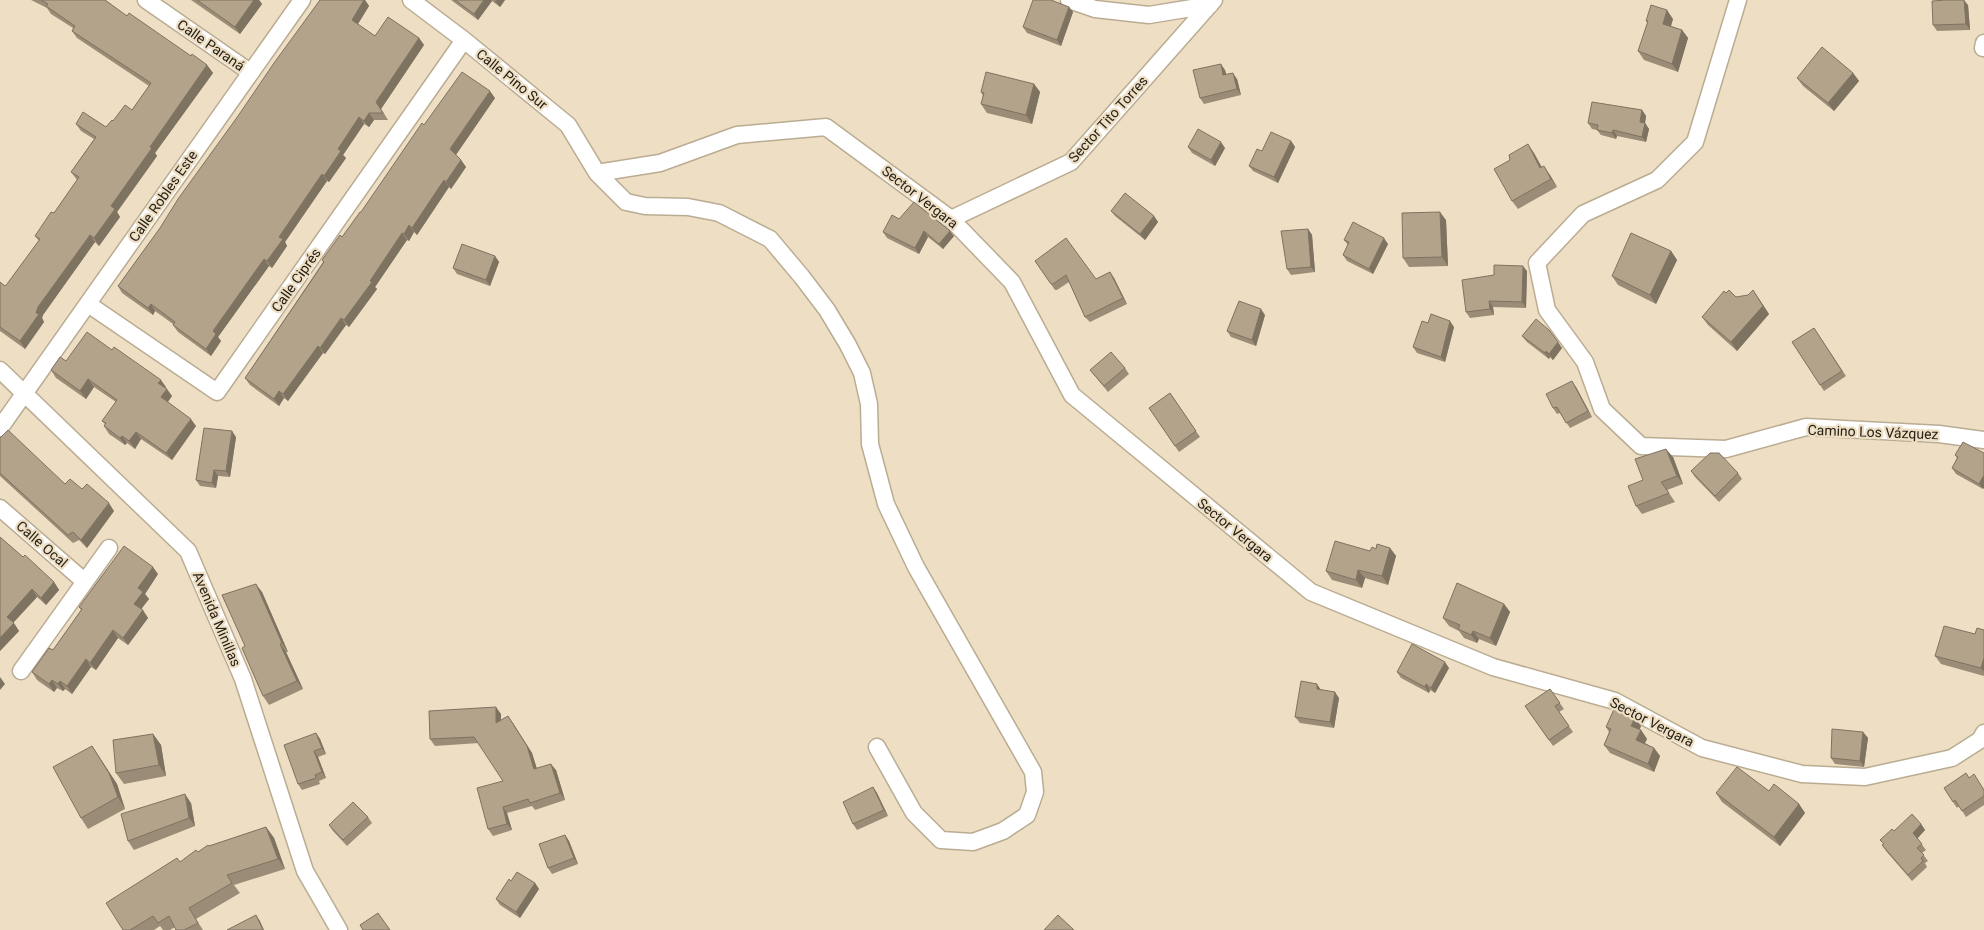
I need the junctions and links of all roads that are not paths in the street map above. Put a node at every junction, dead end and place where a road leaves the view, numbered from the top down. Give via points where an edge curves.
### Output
1 (146, 0) edge
2 (302, 0) edge
3 (410, 0) edge
4 (1069, 0) edge
5 (1738, 0) edge
6 (1212, 2) edge
7 (464, 40) junction
8 (250, 72) junction
9 (597, 173) junction
10 (951, 219) junction
11 (88, 304) junction
12 (0, 370) edge
13 (26, 393) junction
14 (0, 428) edge
15 (1984, 440) edge
16 (0, 508) edge
17 (109, 548) dead end
18 (84, 581) junction
19 (21, 671) dead end
20 (1984, 733) edge
21 (877, 747) dead end
22 (339, 930) edge

1 - 8 street, Calle Paraná
2 - 8 street, Calle Robles Este
3 - 7 street, Calle Pino Sur
4 - 6 street via 1095,9 1149,15
5 - 15 street, Camino Los Vázquez via 1695,142 1658,180 1583,214 1537,263 1547,310 1585,362 1602,409 1641,446 1726,449 1806,427 1939,434
6 - 10 street, Sector Tito Torres via 1071,162
7 - 9 street, Calle Pino Sur via 568,126
7 - 11 street, Calle Ciprés via 217,392
8 - 11 street, Calle Robles Este
9 - 10 street, Sector Vergara via 660,163 737,135 826,126
9 - 21 street, Calle Pino Sur via 626,202 719,213 770,239 827,310 862,373 869,404 870,444 886,504 916,567 1033,772 1035,792 1027,815 1003,831 973,842 941,840 914,813
10 - 20 street, Sector Vergara via 1012,282 1072,396 1311,592 1493,668 1615,700 1702,748 1802,774 1865,777 1952,758 1980,740
11 - 13 street, Calle Robles Este
12 - 13 street, Avenida Minillas
13 - 14 street, Calle Robles Este
13 - 22 street, Avenida Minillas via 188,551 243,679 305,872
16 - 18 street, Calle Ocal
17 - 18 street
18 - 19 street

